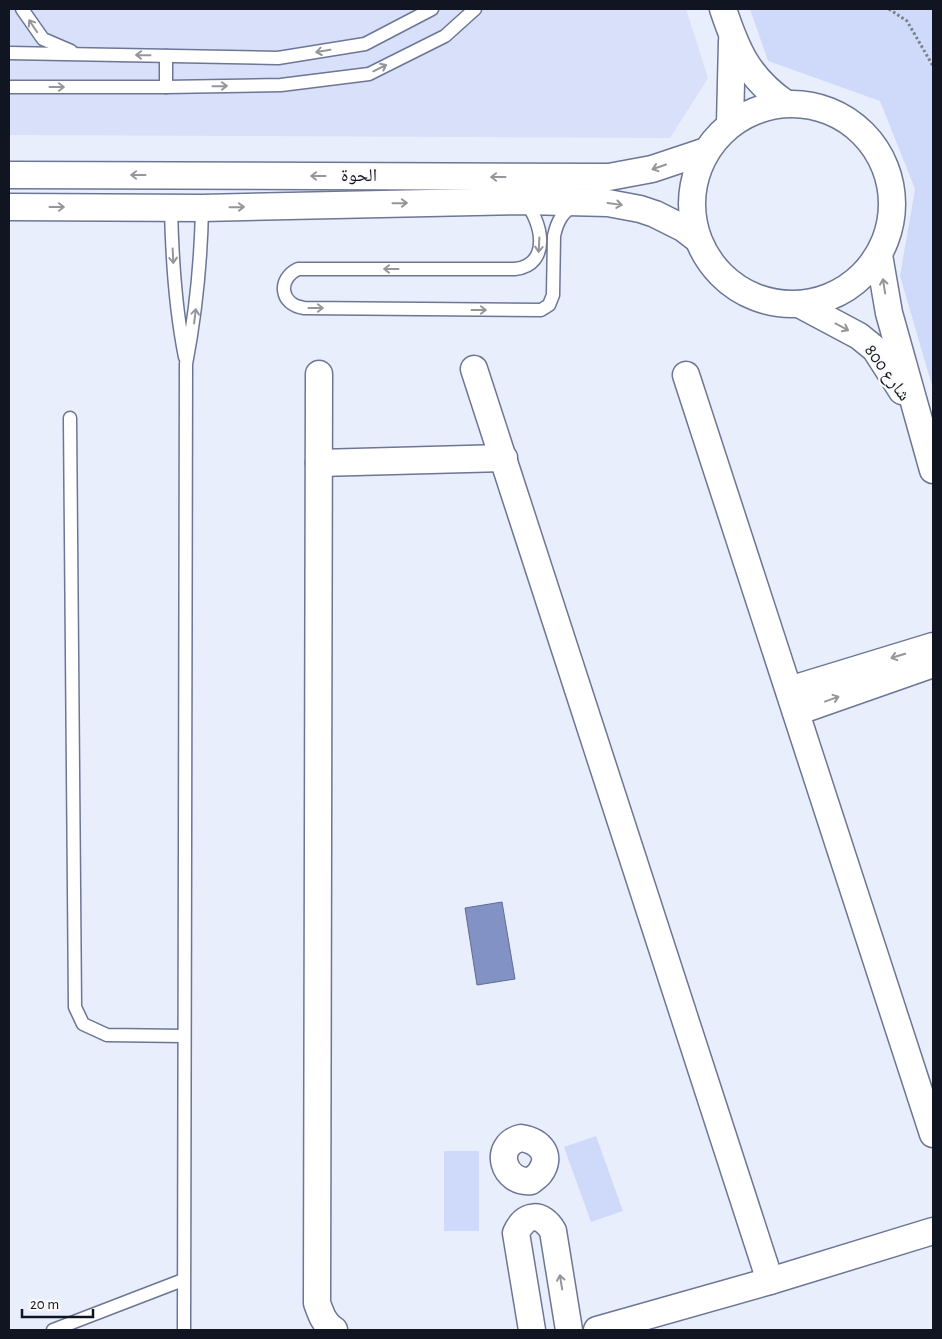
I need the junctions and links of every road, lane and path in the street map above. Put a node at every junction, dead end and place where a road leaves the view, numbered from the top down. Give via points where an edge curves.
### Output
1 (22, 9) edge
2 (432, 9) edge
3 (475, 9) edge
4 (723, 9) edge
5 (889, 9) edge
6 (732, 35) junction
7 (9, 53) edge
8 (78, 54) junction
9 (166, 56) junction
10 (933, 66) edge
11 (9, 87) edge
12 (166, 87) junction
13 (786, 103) junction
14 (730, 124) junction
15 (706, 151) junction
16 (9, 175) edge
17 (171, 175) junction
18 (202, 175) junction
19 (524, 200) junction
20 (581, 202) junction
21 (9, 207) edge
22 (171, 208) junction
23 (202, 208) junction
24 (696, 238) junction
25 (879, 255) junction
26 (799, 304) junction
27 (186, 364) junction
28 (474, 369) dead end
29 (319, 374) dead end
30 (686, 375) dead end
31 (70, 418) dead end
32 (918, 418) junction
33 (504, 458) junction
34 (319, 463) junction
35 (933, 470) edge
36 (933, 646) edge
37 (933, 664) edge
38 (792, 701) junction
39 (184, 1036) junction
40 (933, 1134) edge
41 (531, 1182) dead end
42 (534, 1218) junction
43 (933, 1231) edge
44 (183, 1280) junction
45 (770, 1281) junction
46 (54, 1330) edge
47 (184, 1330) edge
48 (334, 1330) edge
49 (532, 1330) edge
50 (569, 1330) edge
51 (598, 1330) edge

8 -> 1 lane via 43,40
2 -> 9 lane via 365,44 278,58
12 -> 3 lane via 281,85 369,74 445,36
4 - 6 street
5 - 10 path via 907,21
6 - 13 street via 754,76
6 - 14 street
7 - 8 lane
9 -> 8 lane
9 - 12 lane
11 -> 12 lane
13 - 14 street via 747,113
13 - 25 street via 813,105 838,114 861,130 878,151 889,176 893,202 890,230
14 - 15 street
15 -> 18 street, الحوة via 652,169 609,177
15 - 24 street via 693,178 690,208
17 -> 16 street, الحوة
17 - 18 street, الحوة
17 - 22 street
18 - 23 street
19 - 20 street, الحوة
19 -> 20 lane via 535,214 539,230 538,256 528,266 515,269 298,269 288,276 284,294 292,305 304,308 541,310 549,305 553,295 556,227 565,211
23 -> 19 street, الحوة
20 -> 24 street, الحوة via 640,209 670,221
21 -> 22 street, الحوة
22 - 23 street, الحوة
22 -> 27 lane via 174,286
27 -> 23 lane via 198,288
24 - 26 street via 712,266 736,288 766,302
25 - 26 street via 858,280 830,297
32 -> 25 street, شارع 800 via 889,313
26 -> 32 street, شارع 800 via 859,336 875,349
27 - 39 lane
28 - 33 street
29 - 34 street
30 - 38 street
31 - 39 lane via 75,1007 83,1024 107,1035
32 - 35 street, شارع 800
33 - 34 street
33 - 45 street
34 - 48 street via 317,1303 322,1319
36 -> 38 street
38 -> 37 street
38 - 40 street
39 - 44 lane
41 - 42 street
42 - 49 street via 520,1224 516,1233
50 -> 42 street via 553,1231 548,1223
43 - 45 street
44 - 46 lane
44 - 47 lane
45 - 51 street

